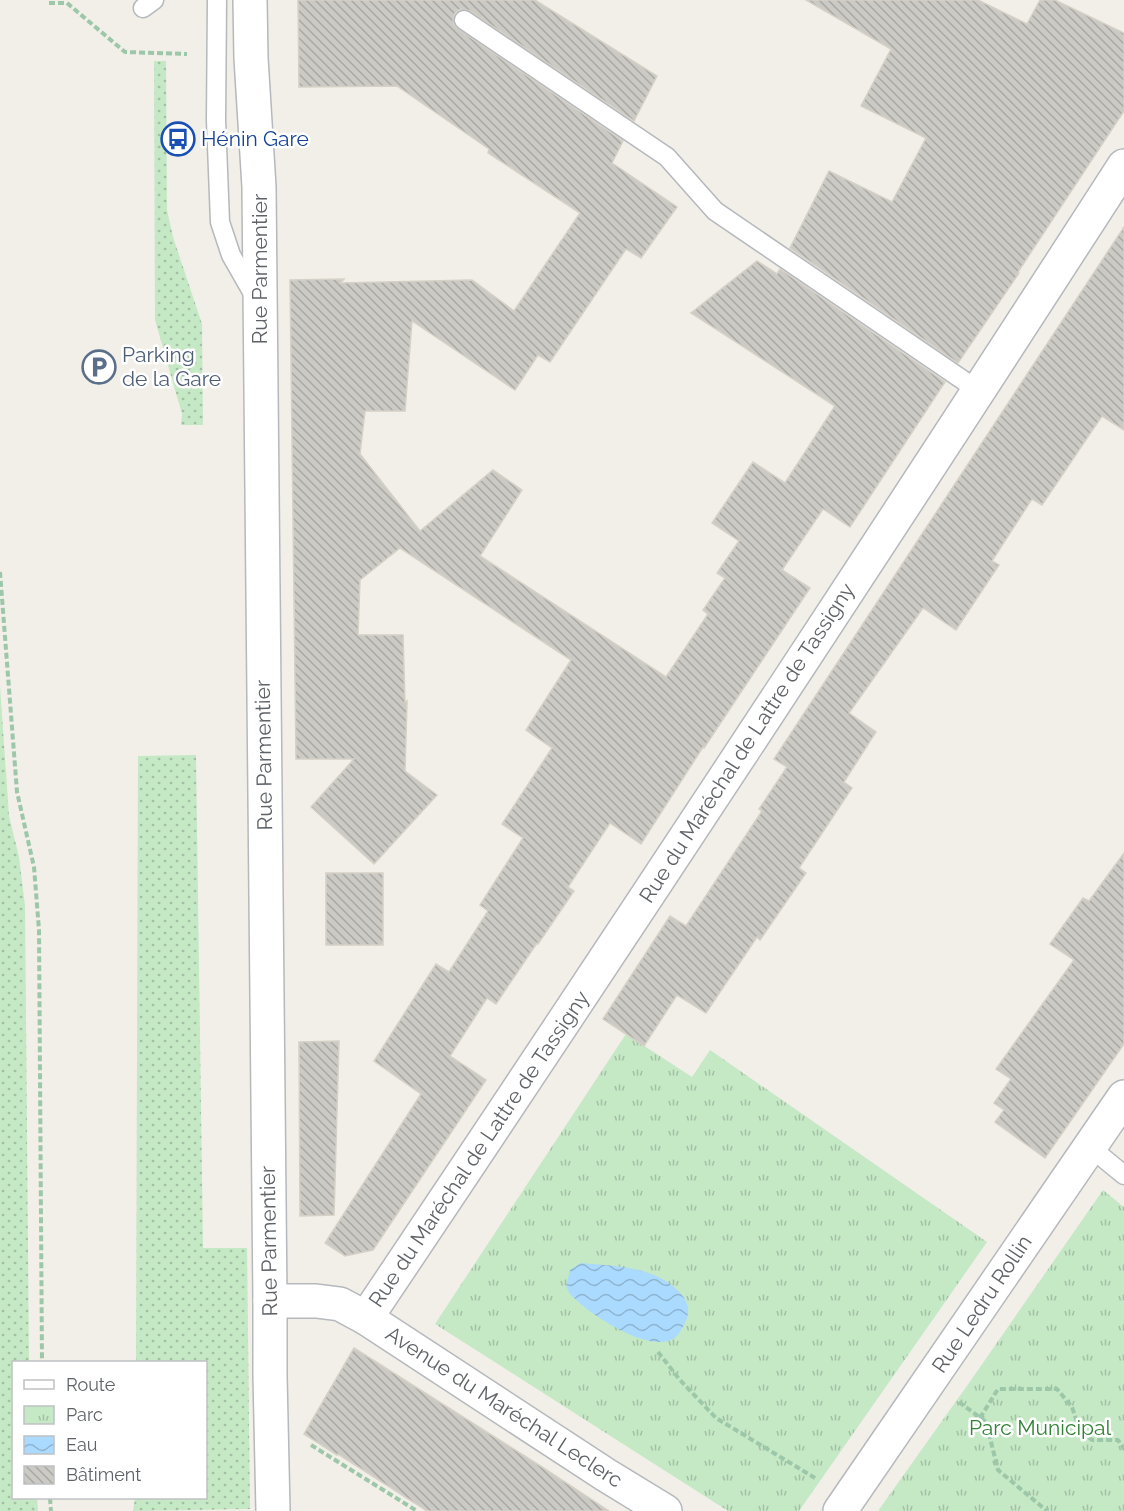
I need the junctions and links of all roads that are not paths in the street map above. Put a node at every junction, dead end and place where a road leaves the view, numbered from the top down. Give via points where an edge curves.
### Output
1 (217, 0) edge
2 (250, 0) edge
3 (464, 20) dead end
4 (1124, 166) edge
5 (259, 303) junction
6 (979, 391) junction
7 (1124, 1097) edge
8 (1090, 1147) junction
9 (1124, 1175) edge
10 (270, 1301) junction
11 (366, 1318) junction
12 (845, 1504) edge
13 (273, 1511) edge
14 (665, 1511) edge

1 - 5 lane via 220,222 231,255
2 - 5 street, Rue Parmentier via 259,187
3 - 6 lane via 667,158 715,211
4 - 6 street, Rue du Maréchal de Lattre de Tassigny
5 - 10 street, Rue Parmentier
6 - 11 street, Rue du Maréchal de Lattre de Tassigny
7 - 8 street, Rue Ledru Rollin
8 - 9 lane
8 - 12 street, Rue Ledru Rollin
10 - 11 street, Avenue du Maréchal Leclerc via 340,1304
10 - 13 street, Rue Parmentier
11 - 14 street, Avenue du Maréchal Leclerc

